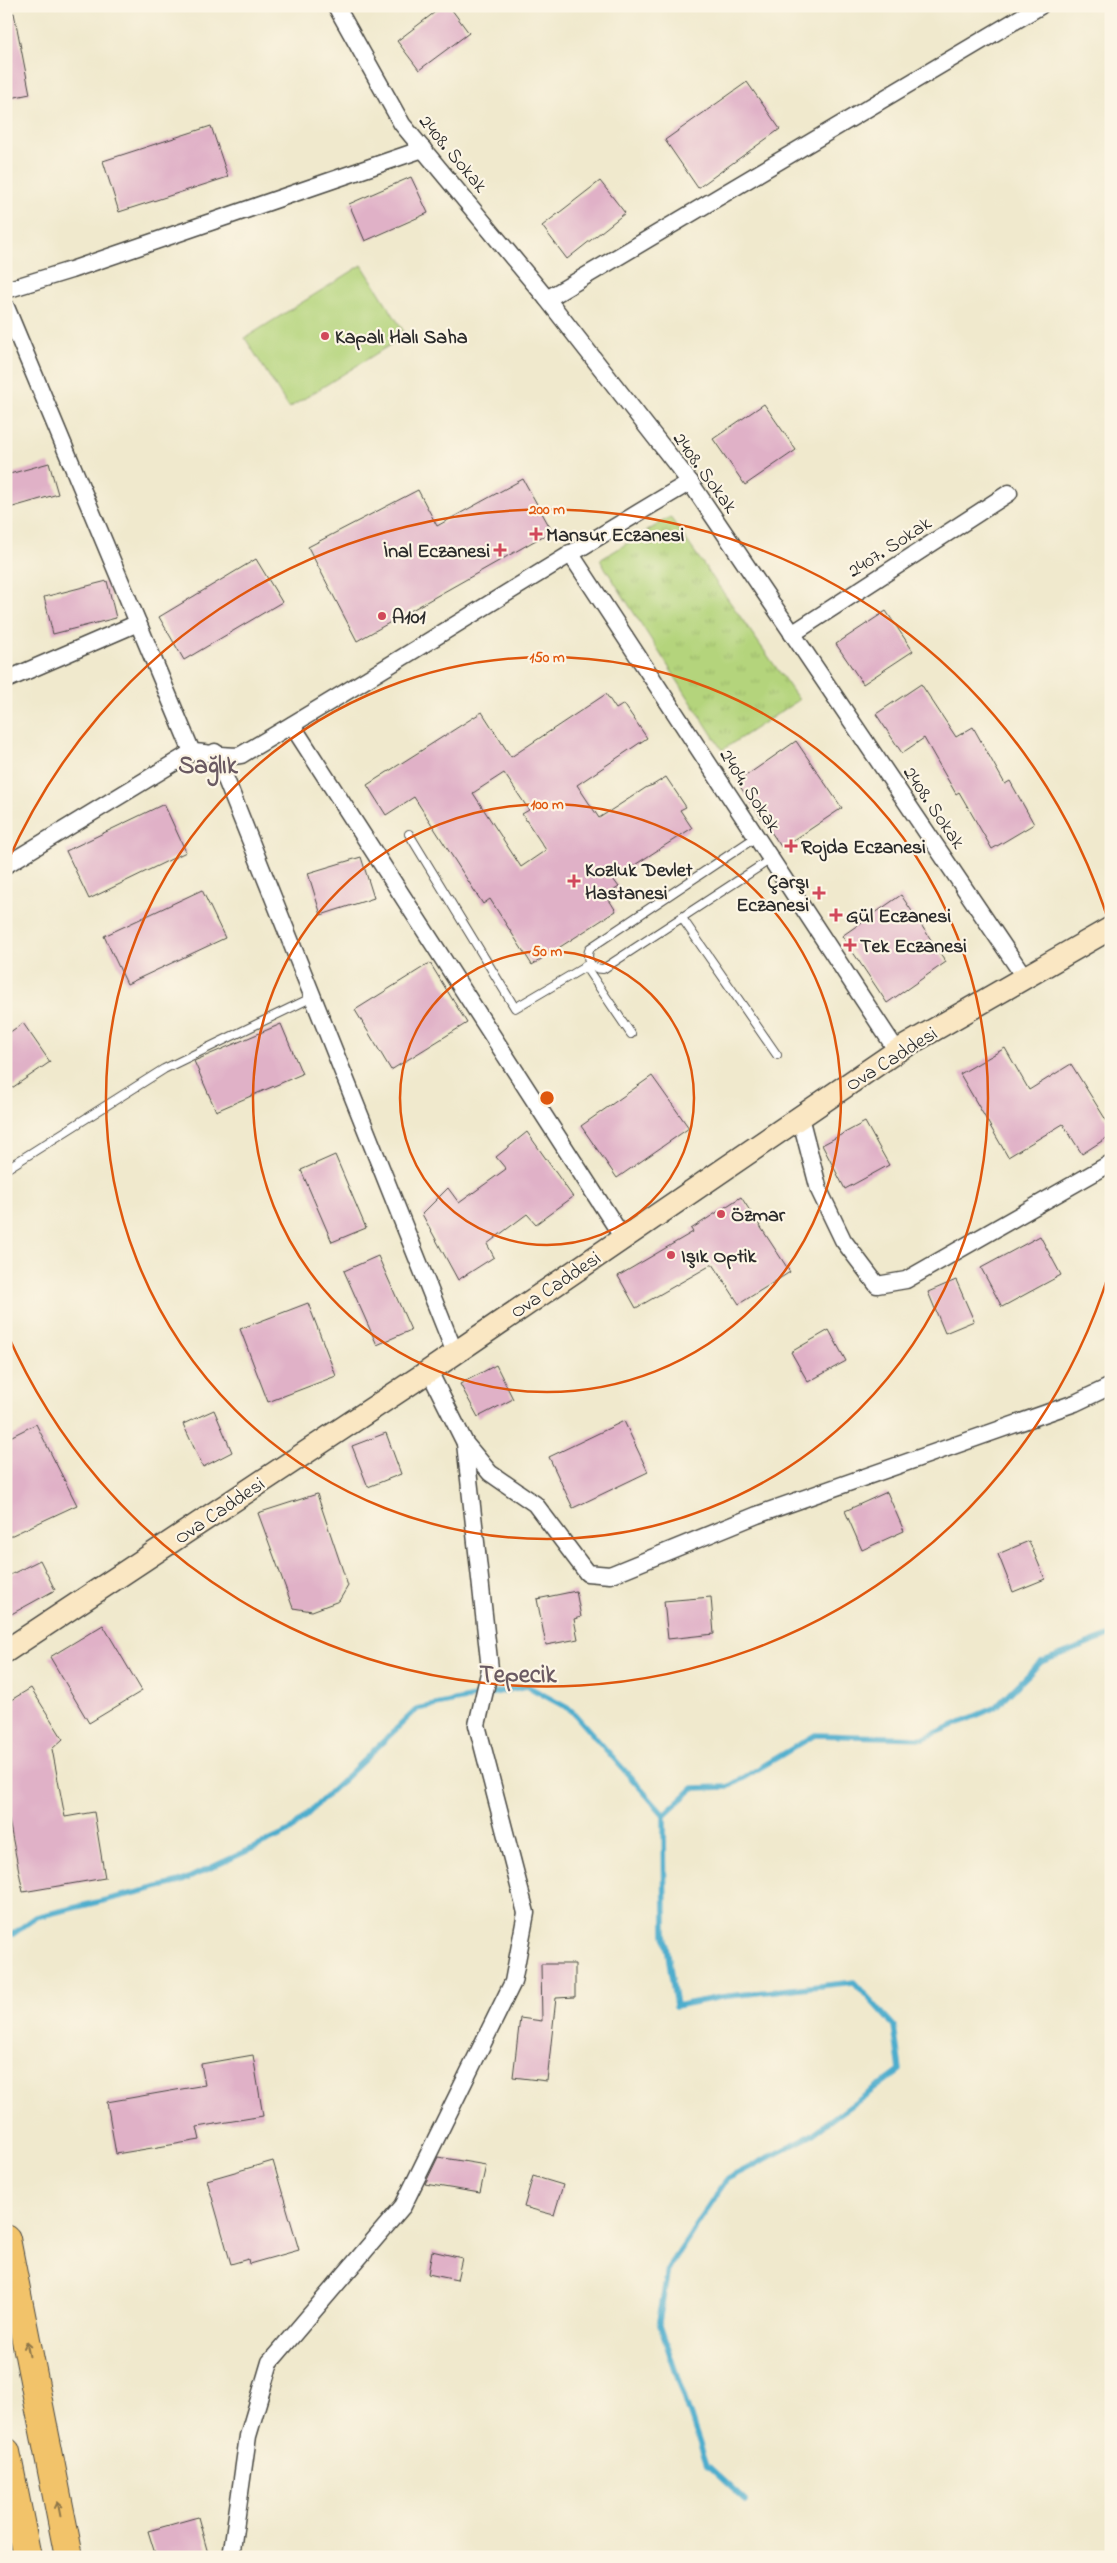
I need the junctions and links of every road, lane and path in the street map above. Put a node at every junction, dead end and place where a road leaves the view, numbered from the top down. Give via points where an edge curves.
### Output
1 (336, 6) edge
2 (1040, 6) edge
3 (423, 149) junction
4 (6, 290) edge
5 (547, 299) junction
6 (6, 307) edge
7 (690, 482) junction
8 (1009, 493) dead end
9 (570, 553) junction
10 (138, 623) junction
11 (792, 634) junction
12 (6, 680) edge
13 (292, 724) junction
14 (192, 752) junction
15 (215, 752) junction
16 (409, 834) dead end
17 (756, 837) junction
18 (771, 859) junction
19 (6, 865) edge
20 (682, 918) junction
21 (1111, 928) edge
22 (588, 965) junction
23 (1025, 978) junction
24 (313, 997) junction
25 (632, 1034) dead end
26 (897, 1051) junction
27 (777, 1054) dead end
28 (800, 1117) junction
29 (1111, 1163) edge
30 (6, 1170) edge
31 (623, 1238) junction
32 (455, 1353) junction
33 (429, 1371) junction
34 (1111, 1386) edge
35 (465, 1443) junction
36 (6, 1651) edge
37 (6, 2239) edge
38 (6, 2452) edge
39 (27, 2557) edge
40 (69, 2557) edge
41 (231, 2557) edge

1 - 3 street, 2408. Sokak via 402,124
2 - 5 street
3 - 4 street
3 - 5 street, 2408. Sokak
5 - 7 street, 2408. Sokak
6 - 10 street
7 - 9 street
7 - 11 street, 2408. Sokak
8 - 11 street, 2407. Sokak
9 - 13 street
9 - 17 street, 2404. Sokak
10 - 12 street
10 - 14 street
11 - 23 street, 2408. Sokak
13 - 15 street via 241,754 230,757
13 - 31 street
14 - 15 street
14 - 19 street
15 - 24 street
16 - 22 lane via 515,1008
17 - 18 street, 2404. Sokak
17 - 22 lane via 590,948
18 - 20 lane
18 - 26 street, 2404. Sokak
20 - 22 lane via 603,969
20 - 27 lane
21 - 23 street, Ova Caddesi
22 - 25 lane
23 - 26 street, Ova Caddesi
24 - 30 lane via 164,1069
24 - 32 street
26 - 28 street, Ova Caddesi
28 - 29 street via 819,1190 843,1240 877,1285 906,1280
28 - 31 street, Ova Caddesi
31 - 32 street, Ova Caddesi
32 - 33 street, Ova Caddesi
33 - 35 street
33 - 36 street, Ova Caddesi
34 - 35 street via 1075,1403 757,1515 610,1575 587,1572 535,1504 490,1473
35 - 41 street via 490,1669 477,1725 526,1913 513,1982 403,2206 270,2362 248,2436
40 -> 37 highway
38 - 39 highway

